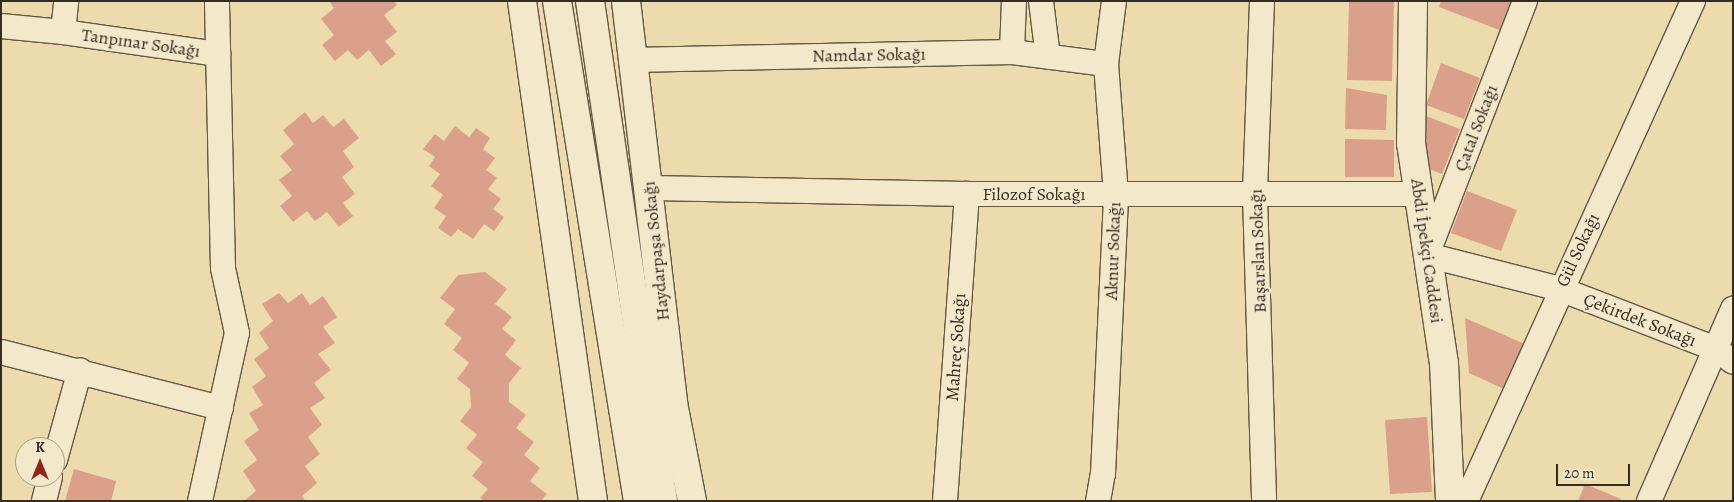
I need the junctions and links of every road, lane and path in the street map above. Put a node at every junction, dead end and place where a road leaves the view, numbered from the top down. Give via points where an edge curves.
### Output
1 (66, 1) edge
2 (217, 1) edge
3 (522, 1) edge
4 (557, 1) edge
5 (590, 1) edge
6 (626, 1) edge
7 (1014, 1) edge
8 (1041, 1) edge
9 (1114, 1) edge
10 (1262, 1) edge
11 (1413, 1) edge
12 (1525, 1) edge
13 (1693, 1) edge
14 (1, 26) edge
15 (63, 32) junction
16 (1012, 52) junction
17 (218, 54) junction
18 (1048, 57) junction
19 (631, 60) junction
20 (1106, 64) junction
21 (650, 188) junction
22 (967, 194) junction
23 (1116, 194) junction
24 (1419, 194) junction
25 (1255, 195) junction
26 (1427, 254) junction
27 (1560, 289) junction
28 (1733, 309) edge
29 (1, 352) edge
30 (1724, 355) edge
31 (80, 370) junction
32 (222, 408) junction
33 (61, 437) edge
34 (48, 487) edge
35 (44, 501) edge
36 (200, 501) edge
37 (593, 501) edge
38 (638, 501) edge
39 (663, 501) edge
40 (692, 501) edge
41 (945, 501) edge
42 (1098, 501) edge
43 (1264, 501) edge
44 (1450, 501) edge
45 (1466, 501) edge
46 (1649, 501) edge

1 - 15 street
2 - 17 street
3 - 37 street
4 - 38 street
5 - 39 street
6 - 19 street, Haydarpaşa Sokağı
7 - 16 street
8 - 18 street
9 - 20 street, Aknur Sokağı
10 - 25 street, Başarslan Sokağı
11 - 24 street, Abdi İpekçi Caddesi via 1411,143
12 - 26 street, Çatal Sokağı
13 - 27 street, Gül Sokağı
14 - 15 street, Tanpınar Sokağı
15 - 17 street, Tanpınar Sokağı
16 - 18 street, Namdar Sokağı
16 - 19 street, Namdar Sokağı
17 - 32 street via 223,268 237,333
18 - 20 street, Namdar Sokağı
19 - 21 street, Haydarpaşa Sokağı
20 - 23 street, Aknur Sokağı
21 - 22 street, Filozof Sokağı
21 - 40 street, Haydarpaşa Sokağı via 673,403
22 - 23 street, Filozof Sokağı
22 - 41 street, Mahreç Sokağı
23 - 25 street, Filozof Sokağı
23 - 42 street, Aknur Sokağı via 1104,474
24 - 25 street, Filozof Sokağı
24 - 26 street, Abdi İpekçi Caddesi
25 - 43 street, Başarslan Sokağı
26 - 27 street, Çekirdek Sokağı
26 - 44 street, Abdi İpekçi Caddesi via 1444,363
27 - 30 street, Çekirdek Sokağı
27 - 45 street, Gül Sokağı
28 - 30 street
29 - 31 street
30 - 46 street
31 - 32 street
31 - 33 street
32 - 36 street
34 - 35 street

